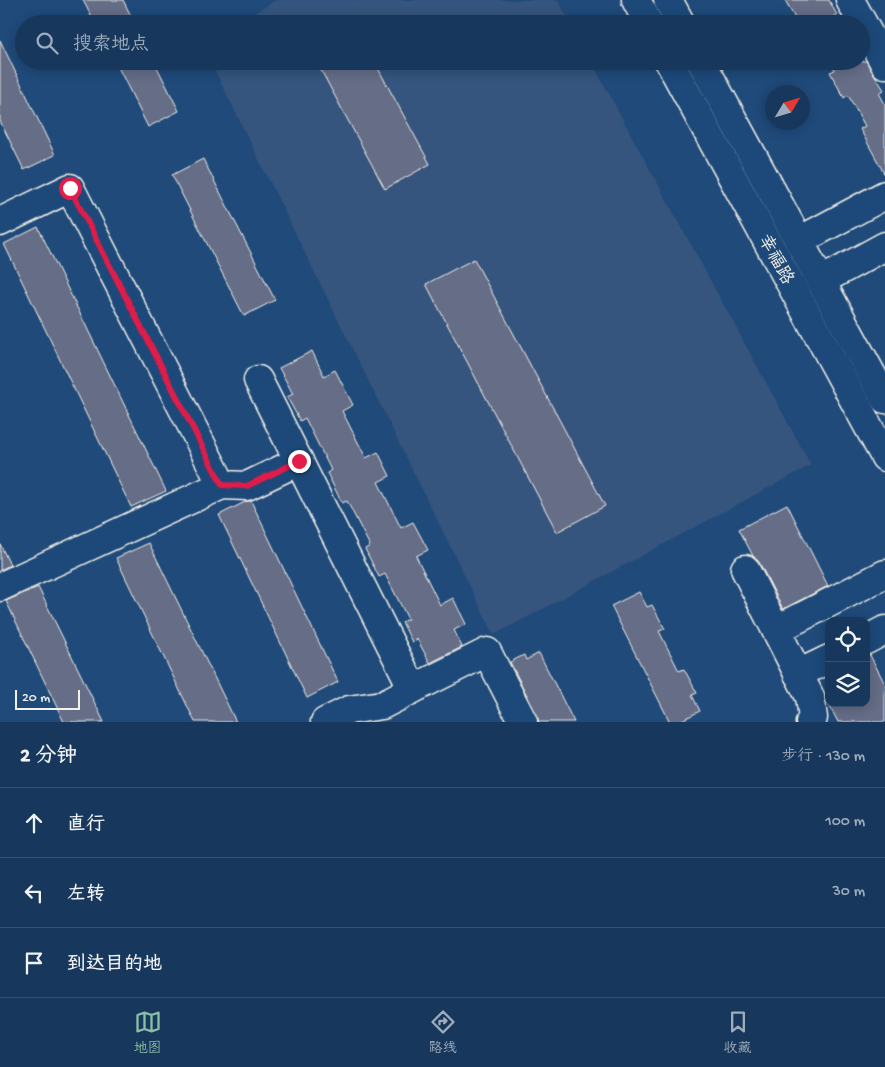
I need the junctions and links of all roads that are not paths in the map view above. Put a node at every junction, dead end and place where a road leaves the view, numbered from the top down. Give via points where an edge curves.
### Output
1 (636, 0) edge
2 (668, 0) edge
3 (850, 0) edge
4 (644, 15) edge
5 (676, 15) edge
6 (858, 15) edge
7 (870, 37) edge
8 (885, 64) edge
9 (674, 70) edge
10 (706, 70) edge
11 (885, 195) edge
12 (0, 222) edge
13 (799, 241) junction
14 (885, 246) edge
15 (820, 281) junction
16 (258, 380) dead end
17 (885, 399) edge
18 (885, 457) edge
19 (299, 461) junction
20 (222, 485) junction
21 (745, 569) dead end
22 (885, 574) edge
23 (0, 587) edge
24 (776, 630) junction
25 (885, 630) edge
26 (870, 638) edge
27 (825, 661) edge
28 (798, 674) junction
29 (413, 689) junction
30 (336, 720) edge
31 (523, 722) edge
32 (810, 722) edge

1 - 4 street
2 - 5 street
3 - 6 street
7 - 8 street
9 - 18 street, 幸福路
10 - 13 street, 幸福路
11 - 13 street
12 - 20 street via 70,188
13 - 15 street, 幸福路
14 - 15 street
15 - 17 street, 幸福路
16 - 19 street
19 - 20 street via 247,486
19 - 29 street
20 - 23 street
21 - 24 street
22 - 24 street
24 - 28 street
25 - 26 street
27 - 28 street
28 - 32 street via 810,697 813,718
29 - 30 street via 382,705 349,710
29 - 31 street via 487,652

